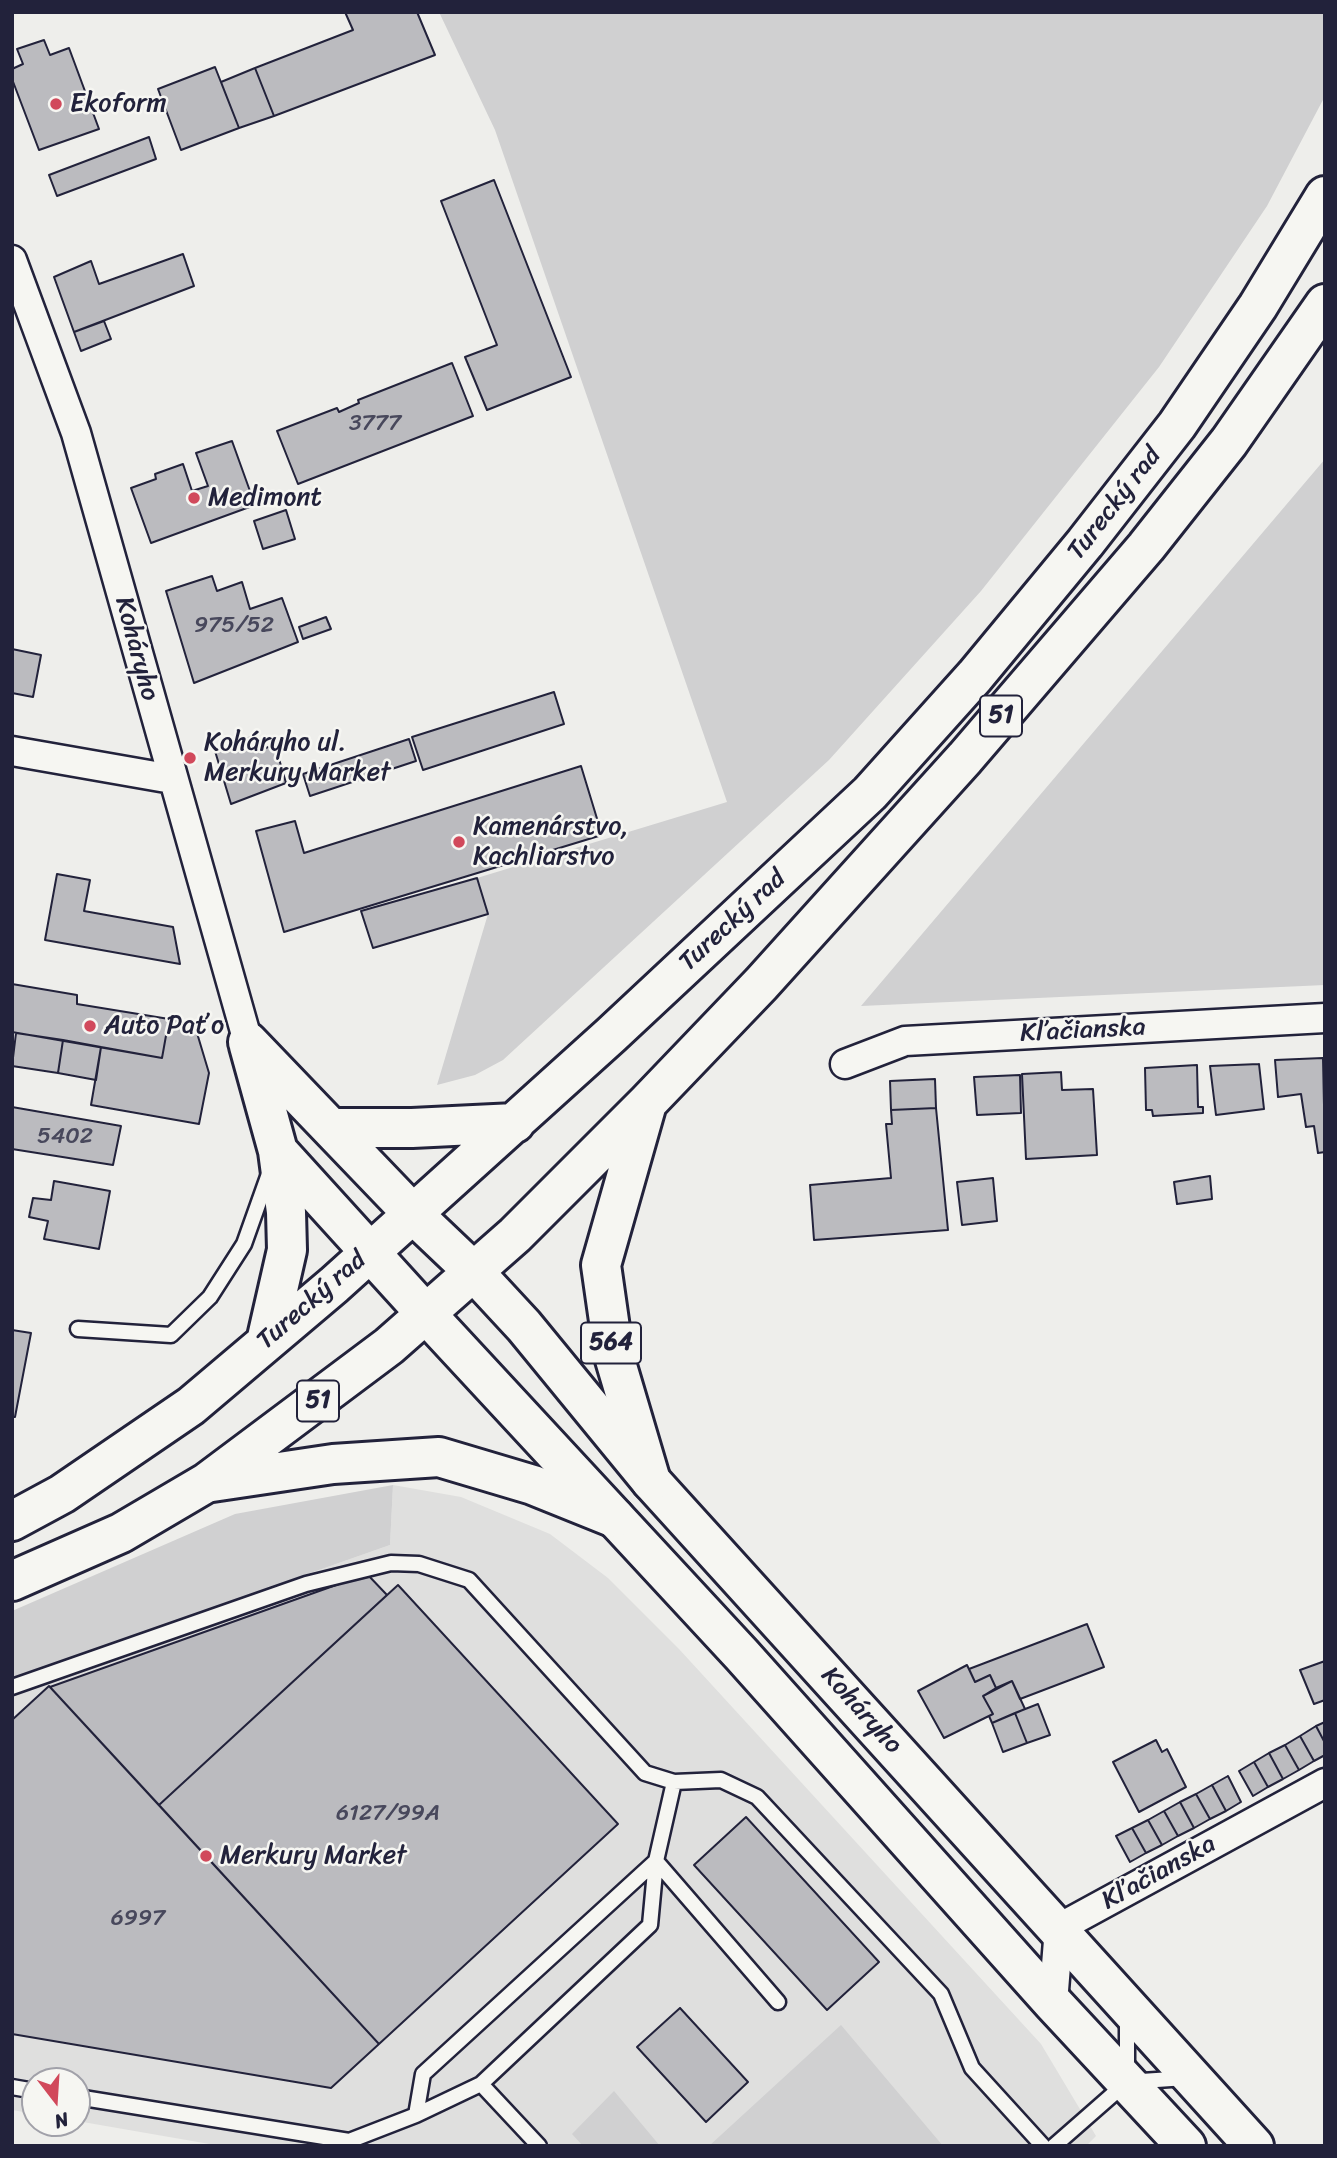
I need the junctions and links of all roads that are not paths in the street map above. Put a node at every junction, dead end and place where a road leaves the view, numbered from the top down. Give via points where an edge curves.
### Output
1 (1325, 195) edge
2 (12, 260) edge
3 (1325, 304) edge
4 (12, 751) edge
5 (172, 779) junction
6 (1325, 1018) edge
7 (248, 1042) junction
8 (845, 1064) dead end
9 (647, 1103) junction
10 (515, 1123) junction
11 (331, 1128) junction
12 (278, 1151) junction
13 (413, 1214) junction
14 (369, 1252) junction
15 (474, 1272) junction
16 (427, 1315) junction
17 (78, 1329) dead end
18 (266, 1342) junction
19 (651, 1480) junction
20 (206, 1483) junction
21 (615, 1518) junction
22 (12, 1521) edge
23 (12, 1581) edge
24 (12, 1687) edge
25 (674, 1782) junction
26 (1325, 1783) edge
27 (656, 1861) junction
28 (961, 1900) junction
29 (1059, 1928) junction
30 (778, 2002) dead end
31 (1052, 2003) junction
32 (1127, 2006) junction
33 (1193, 2078) junction
34 (1127, 2082) junction
35 (481, 2084) junction
36 (91, 2100) edge
37 (416, 2115) junction
38 (538, 2146) edge
39 (1043, 2146) edge
40 (1054, 2146) edge
41 (1186, 2146) edge
42 (1254, 2146) edge

1 - 10 main road, Turecký rad / 51 via 1258,306 1177,425 975,676 870,793
2 - 5 street, Koháryho via 76,433
3 - 9 main road, Turecký rad / 51 via 1229,442 1146,547 965,758
4 - 5 street
5 - 7 street, Koháryho
6 - 8 street, Kľačianska via 905,1041
7 - 11 main road, Koháryho
7 - 12 main road
9 - 15 main road, Turecký rad / 51
9 - 19 main road, 564 via 601,1265 614,1356
10 - 11 main road
10 - 13 main road, Turecký rad / 51
11 - 13 main road, Koháryho
12 - 14 main road, Koháryho
12 - 17 lane via 244,1244 210,1297 171,1335
12 - 18 main road via 287,1250
13 - 14 main road, Turecký rad / 51
13 - 15 main road, Koháryho
14 - 16 main road, Koháryho
14 - 18 main road, Turecký rad / 51
15 - 16 main road, Turecký rad / 51
15 - 19 main road, Koháryho / 564
16 - 20 main road, Turecký rad / 51
16 - 21 main road, Koháryho
18 - 22 main road, Turecký rad / 51 via 191,1406 62,1494
19 - 29 main road, Koháryho / 564
20 - 21 main road via 333,1465 439,1457 533,1485
20 - 23 main road, Turecký rad / 51 via 121,1532
21 - 28 main road, Koháryho
24 - 25 lane via 306,1584 391,1563 419,1564 469,1580 645,1773
25 - 27 lane
25 - 39 lane via 721,1780 757,1797 941,1994 972,2068
26 - 29 street, Kľačianska
27 - 30 lane
27 - 35 lane via 649,1925
27 - 37 lane via 423,2074
28 - 29 main road
28 - 31 main road, Koháryho
29 - 31 street
29 - 32 main road, Koháryho / 564
31 - 34 main road, Koháryho
32 - 33 main road, Koháryho / 564
32 - 34 lane
33 - 34 lane
33 - 42 main road, Koháryho / 564
34 - 40 lane
34 - 41 main road, Koháryho
35 - 37 lane
35 - 38 lane
36 - 37 lane via 349,2141

